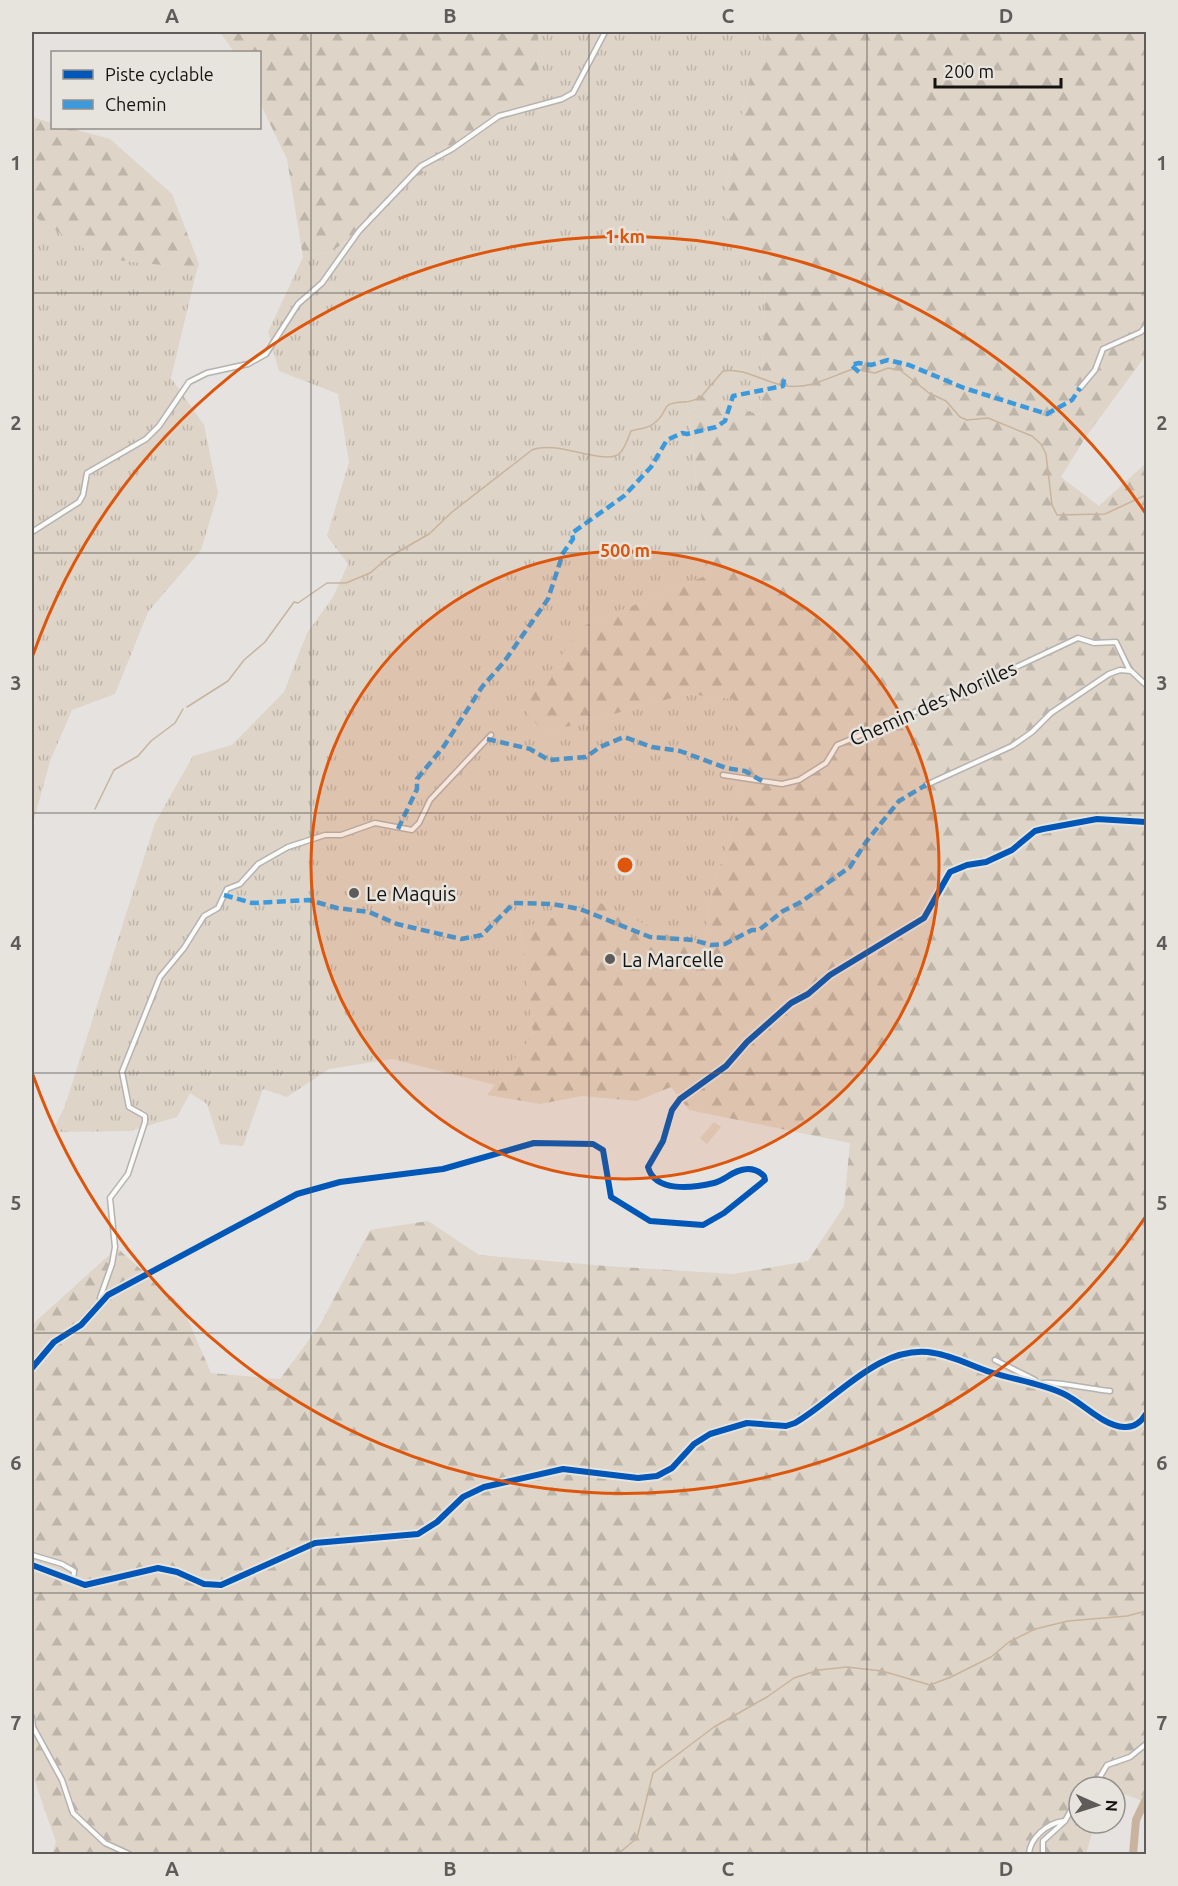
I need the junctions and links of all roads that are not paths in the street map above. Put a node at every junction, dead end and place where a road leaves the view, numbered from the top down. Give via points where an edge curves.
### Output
1 (605, 32) edge
2 (1146, 326) edge
3 (1080, 388) dead end
4 (32, 532) edge
5 (1131, 672) junction
6 (1146, 685) edge
7 (491, 735) dead end
8 (723, 776) dead end
9 (926, 785) dead end
10 (1146, 822) edge
11 (102, 1301) junction
12 (995, 1360) dead end
13 (32, 1368) edge
14 (1038, 1384) junction
15 (1110, 1391) dead end
16 (1146, 1414) edge
17 (32, 1555) edge
18 (32, 1564) edge
19 (72, 1582) junction
20 (32, 1717) edge
21 (1146, 1744) edge
22 (1101, 1775) edge
23 (1067, 1817) edge
24 (1065, 1821) junction
25 (129, 1854) edge
26 (1029, 1854) edge
27 (1042, 1854) edge

1 - 4 street via 573,93 499,116 421,166 359,231 322,283 294,309 266,354 248,364 207,373 189,382 146,439 92,468 84,478 79,502
2 - 3 street via 1134,336 1103,349 1095,370
5 - 6 street
5 - 8 street, Chemin des Morilles via 1113,641 1094,643 1077,639 837,745 826,763 799,780 782,784
5 - 9 street via 1109,674 1051,713 1012,746
7 - 11 street via 430,800 412,830 370,824 341,836 325,835 288,847 258,864 240,884 227,889 218,908 204,916 164,972 122,1072 129,1107 144,1116 145,1122 128,1174 110,1198 115,1247
10 - 11 street via 1097,819 1043,829 986,862 956,868 924,918 791,1003 726,1066 686,1093 672,1110 663,1141 648,1167 656,1181 683,1187 713,1184 746,1168 764,1176 763,1185 703,1225 650,1221 622,1206 611,1197 603,1150 592,1144 534,1143 442,1169 340,1182 297,1194 164,1263
11 - 13 street via 81,1324 54,1342
12 - 14 street
14 - 15 street via 1045,1381
14 - 16 street via 1064,1394 1115,1425 1130,1427
14 - 19 street via 934,1353 913,1353 871,1369 795,1423 747,1423 710,1434 694,1444 672,1468 657,1476 638,1478 563,1469 484,1487 463,1497 437,1522 417,1534 315,1543 221,1585 204,1584 158,1568 94,1585
17 - 19 street via 74,1571
18 - 19 street
20 - 25 street via 33,1727 63,1780 73,1813 105,1843
21 - 22 street via 1130,1757 1107,1766
23 - 24 street
24 - 26 street via 1043,1830 1029,1845
24 - 27 street via 1043,1841

